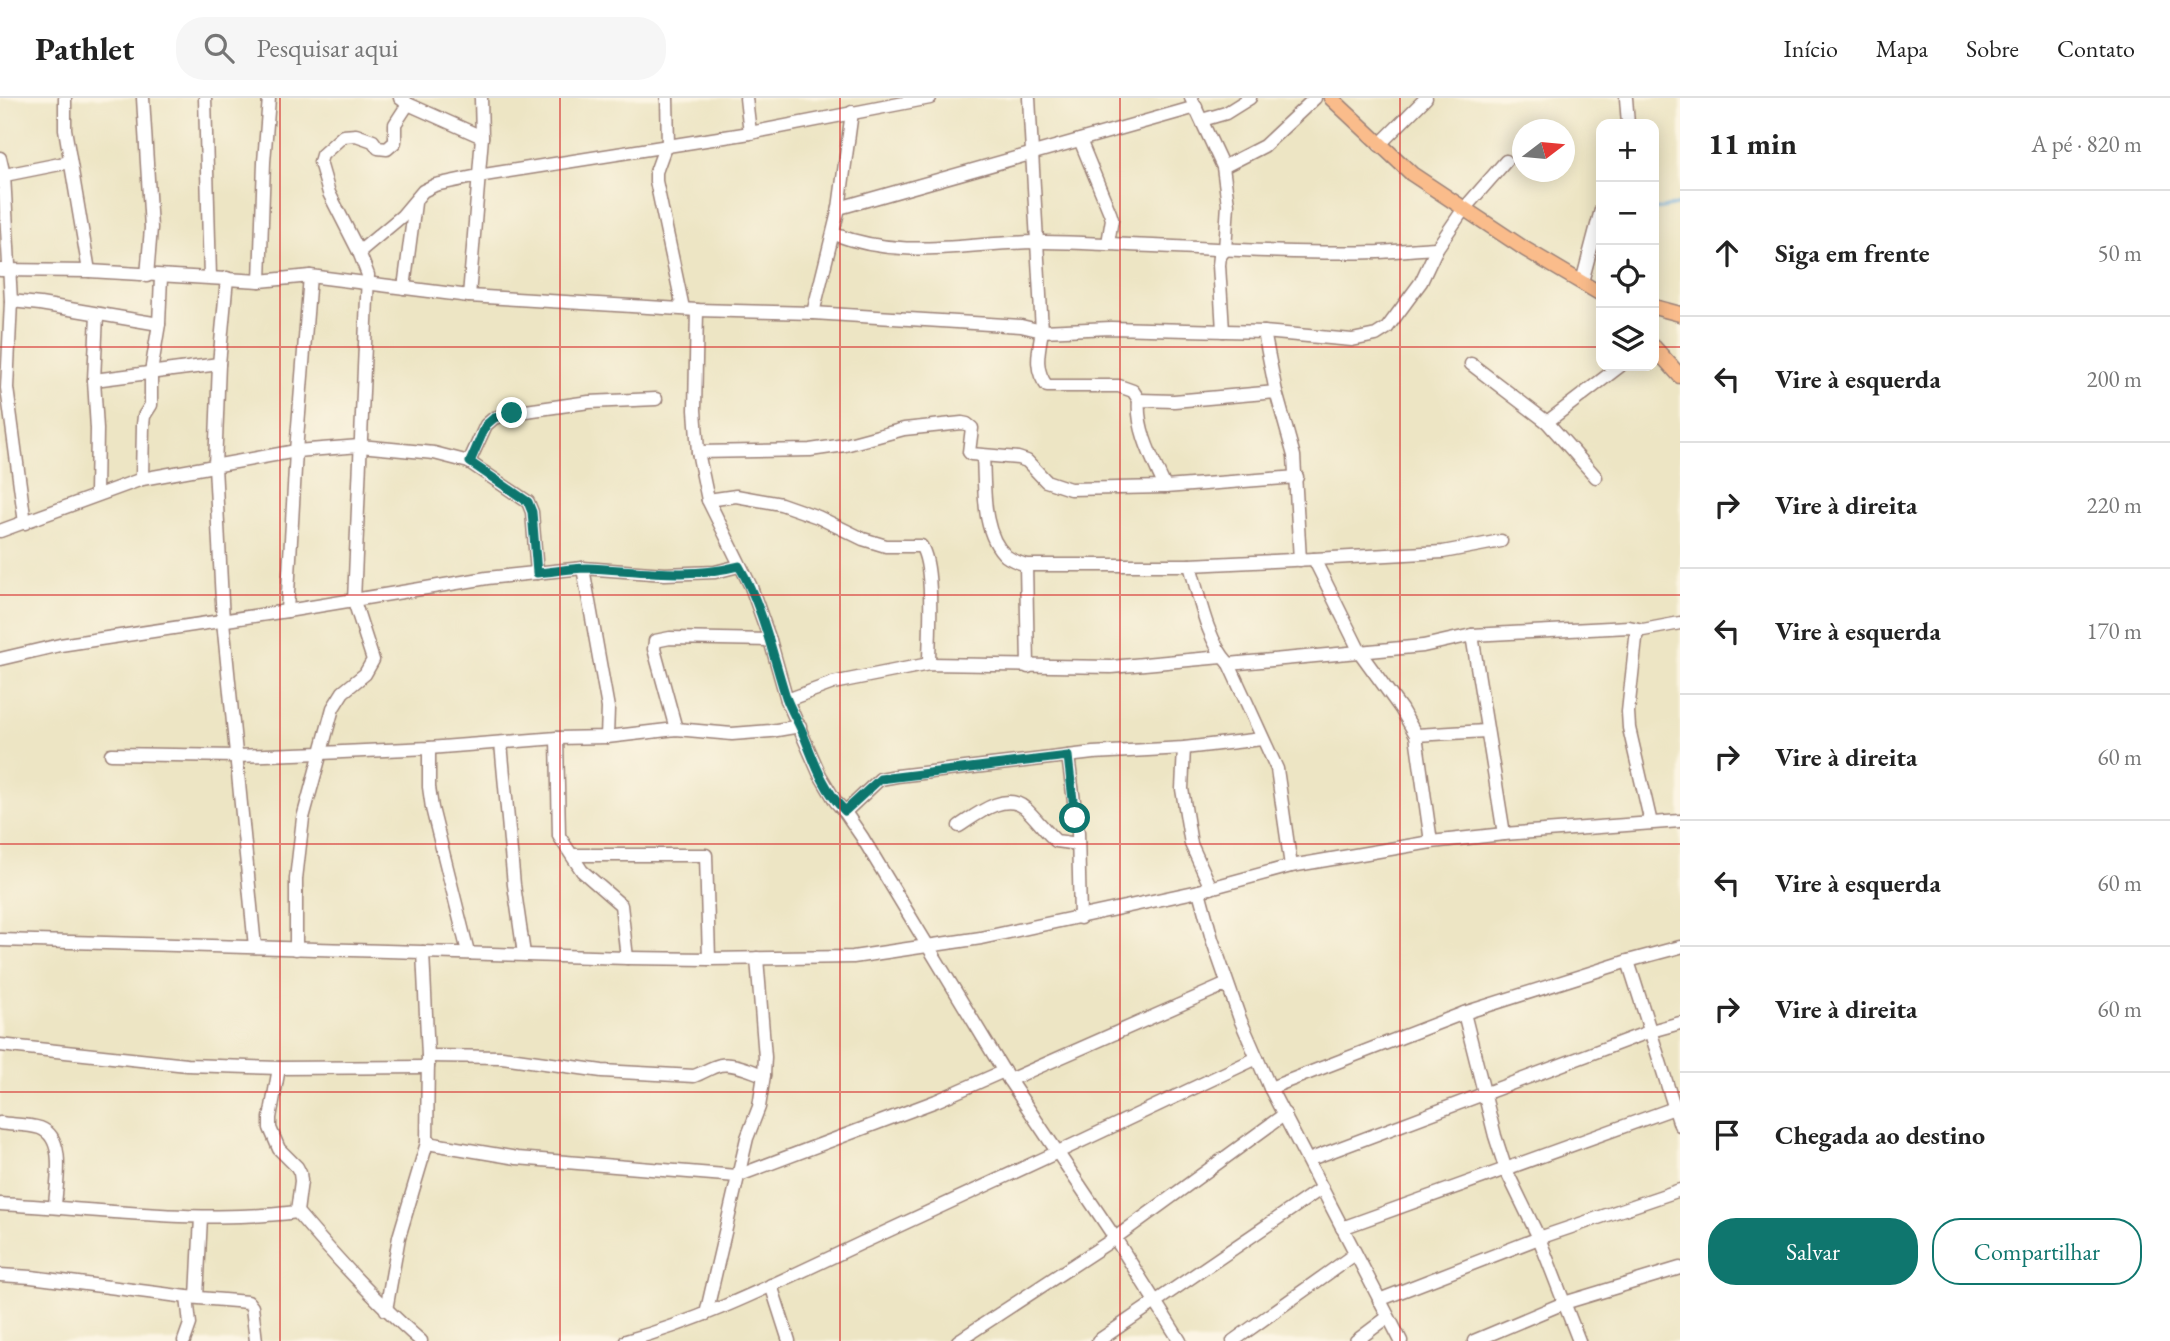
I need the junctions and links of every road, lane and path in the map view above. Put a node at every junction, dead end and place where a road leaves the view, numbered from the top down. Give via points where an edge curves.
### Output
1 (65, 98) edge
2 (143, 98) edge
3 (205, 98) edge
4 (269, 98) edge
5 (481, 98) edge
6 (667, 98) edge
7 (746, 98) edge
8 (930, 98) edge
9 (1029, 98) edge
10 (1250, 98) edge
11 (1315, 98) edge
12 (1331, 98) edge
13 (1426, 98) edge
14 (1626, 98) edge
15 (404, 101) edge
16 (1193, 102) edge
17 (852, 112) junction
18 (1629, 119) edge
19 (1202, 120) junction
20 (750, 132) junction
21 (482, 137) junction
22 (1080, 140) junction
23 (1379, 145) junction
24 (667, 146) junction
25 (1032, 152) junction
26 (0, 158) edge
27 (1506, 161) dead end
28 (70, 162) junction
29 (1223, 167) junction
30 (2, 175) edge
31 (478, 176) junction
32 (415, 203) junction
33 (839, 208) junction
34 (1463, 210) junction
35 (1596, 229) edge
36 (834, 234) junction
37 (1037, 242) junction
38 (1108, 243) junction
39 (1437, 248) junction
40 (1224, 250) junction
41 (359, 252) junction
42 (5, 270) edge
43 (89, 271) junction
44 (147, 276) junction
45 (310, 276) junction
46 (161, 277) junction
47 (210, 277) junction
48 (227, 278) junction
49 (260, 281) junction
50 (368, 282) junction
51 (1582, 282) junction
52 (404, 288) junction
53 (1596, 290) edge
54 (469, 296) junction
55 (11, 301) junction
56 (683, 308) junction
57 (1658, 308) edge
58 (697, 310) junction
59 (813, 313) junction
60 (96, 314) junction
61 (1680, 314) edge
62 (159, 324) junction
63 (1042, 331) junction
64 (1223, 331) junction
65 (1265, 332) junction
66 (1659, 353) edge
67 (219, 364) junction
68 (1471, 364) dead end
69 (1613, 371) edge
70 (151, 372) junction
71 (1680, 376) edge
72 (94, 380) junction
73 (1276, 392) junction
74 (656, 398) dead end
75 (1139, 400) junction
76 (1547, 422) junction
77 (360, 446) junction
78 (296, 451) junction
79 (698, 452) junction
80 (983, 456) junction
81 (470, 462) junction
82 (215, 466) junction
83 (1297, 477) junction
84 (1596, 477) dead end
85 (142, 479) junction
86 (1165, 486) junction
87 (96, 494) junction
88 (708, 500) junction
89 (25, 523) junction
90 (0, 531) edge
91 (1501, 541) dead end
92 (1307, 559) junction
93 (1026, 565) junction
94 (1190, 565) junction
95 (739, 566) junction
96 (583, 568) junction
97 (537, 573) junction
98 (354, 601) junction
99 (287, 611) junction
100 (223, 621) junction
101 (1680, 623) edge
102 (1637, 629) junction
103 (1472, 635) junction
104 (770, 640) junction
105 (1361, 653) junction
106 (0, 659) edge
107 (1225, 661) junction
108 (929, 664) junction
109 (1028, 667) junction
110 (787, 700) junction
111 (800, 726) junction
112 (676, 729) junction
113 (1486, 731) junction
114 (1416, 736) junction
115 (607, 737) junction
116 (557, 738) junction
117 (1262, 739) junction
118 (501, 743) junction
119 (429, 748) junction
120 (1184, 748) junction
121 (321, 753) junction
122 (111, 754) dead end
123 (236, 755) junction
124 (1068, 756) junction
125 (845, 811) junction
126 (1680, 821) edge
127 (1651, 823) junction
128 (959, 826) dead end
129 (1504, 834) junction
130 (1431, 842) junction
131 (1078, 844) junction
132 (572, 855) junction
133 (1291, 866) junction
134 (1205, 889) junction
135 (1080, 918) junction
136 (0, 940) edge
137 (255, 947) junction
138 (928, 947) junction
139 (1680, 947) edge
140 (296, 949) junction
141 (423, 952) junction
142 (468, 952) junction
143 (524, 954) junction
144 (627, 958) junction
145 (757, 958) junction
146 (709, 959) junction
147 (1628, 961) junction
148 (1227, 984) junction
149 (1464, 1013) junction
150 (1680, 1023) edge
151 (1651, 1031) junction
152 (0, 1045) edge
153 (1257, 1058) junction
154 (428, 1062) junction
155 (279, 1068) junction
156 (764, 1074) junction
157 (1007, 1076) junction
158 (1270, 1088) junction
159 (1485, 1094) junction
160 (1677, 1107) edge
161 (1285, 1114) junction
162 (0, 1123) edge
163 (1680, 1125) edge
164 (427, 1143) junction
165 (1058, 1153) junction
166 (1308, 1160) junction
167 (1506, 1170) junction
168 (737, 1176) junction
169 (1322, 1188) junction
170 (1680, 1190) edge
171 (0, 1204) edge
172 (55, 1206) junction
173 (297, 1212) junction
174 (201, 1217) junction
175 (1342, 1228) junction
176 (1115, 1238) junction
177 (1539, 1238) junction
178 (1355, 1254) junction
179 (1680, 1268) edge
180 (0, 1275) edge
181 (771, 1284) junction
182 (192, 1297) junction
183 (1379, 1300) junction
184 (1155, 1302) junction
185 (1564, 1303) junction
186 (386, 1310) junction
187 (706, 1314) junction
188 (1388, 1317) junction
189 (664, 1336) edge
190 (184, 1341) edge
191 (256, 1341) edge
192 (421, 1341) edge
193 (626, 1341) edge
194 (789, 1341) edge
195 (958, 1341) edge
196 (1098, 1341) edge
197 (1180, 1341) edge
198 (1233, 1341) edge
199 (1356, 1341) edge
200 (1401, 1341) edge
201 (1474, 1341) edge
202 (1578, 1341) edge

1 - 28 street
2 - 44 street via 151,228
3 - 47 street
4 - 49 street
5 - 21 street
6 - 24 street
7 - 20 street
8 - 17 street
9 - 25 street
10 - 19 street via 1226,113
11 - 29 street via 1264,146
12 - 23 main road
13 - 23 street
14 - 18 street
15 - 21 street
15 - 41 street via 395,124 395,142 387,149 356,135 343,136 322,155 330,193
16 - 19 street
16 - 22 street
17 - 20 street
17 - 33 street
19 - 29 street
20 - 24 street
21 - 31 street
22 - 25 street
22 - 38 street via 1112,219
23 - 34 main road
24 - 31 street
24 - 56 street via 656,181
25 - 33 street
25 - 37 street
26 - 30 street
27 - 34 street
28 - 30 street
28 - 43 street
29 - 40 street via 1228,204
30 - 42 street
31 - 32 street via 428,188
31 - 54 street
32 - 41 street
32 - 52 street
33 - 36 street
34 - 39 street
34 - 51 main road
35 - 51 street
36 - 37 street via 883,248
36 - 59 street
37 - 38 street
37 - 63 street
38 - 40 street
39 - 40 street
39 - 65 street via 1421,282 1387,328 1376,335 1352,340
40 - 64 street via 1219,265
41 - 50 street
42 - 43 street
42 - 55 street
43 - 44 street
44 - 46 street
45 - 49 street
45 - 50 street
45 - 78 street
46 - 47 street
46 - 62 street
47 - 48 street
48 - 49 street
48 - 67 street
50 - 52 street
50 - 77 street
51 - 53 main road
52 - 54 street
54 - 56 street
55 - 60 street
55 - 89 street via 7,388
56 - 58 street
57 - 61 main road
58 - 59 street
58 - 79 street
59 - 63 street
60 - 62 street
60 - 72 street
62 - 70 street
63 - 64 street
63 - 75 street via 1037,360 1047,386 1119,386 1133,391
64 - 65 street
65 - 73 street
66 - 71 main road
67 - 70 street
67 - 82 street
68 - 76 street
69 - 76 street
70 - 72 street
70 - 85 street via 150,405 143,425
72 - 87 street
73 - 75 street
73 - 83 street
74 - 81 street via 589,402 494,418 486,425
75 - 86 street via 1142,429
76 - 84 street
77 - 78 street
77 - 81 street via 434,453
77 - 98 street
78 - 82 street
78 - 99 street
79 - 80 street via 810,450 904,429 962,423 972,428 969,452
79 - 88 street
80 - 86 street via 1027,461 1046,481 1070,489
80 - 93 street via 989,526 1007,557
81 - 97 street via 528,502
82 - 85 street
82 - 100 street
83 - 86 street
83 - 92 street via 1297,522
85 - 87 street
87 - 89 street
88 - 95 street
88 - 108 street via 736,496 781,503 886,546 921,546 930,587
89 - 90 street
91 - 92 street via 1443,551
92 - 94 street
92 - 105 street
93 - 94 street
93 - 109 street
94 - 107 street via 1213,641
95 - 96 street via 665,574
95 - 104 street
96 - 97 street
96 - 115 street via 608,708
97 - 98 street
98 - 99 street
98 - 121 street via 373,660 333,708
99 - 100 street
100 - 106 street via 60,645
100 - 123 street
101 - 102 street
102 - 103 street
102 - 127 street via 1629,728
103 - 105 street
103 - 113 street
104 - 110 street
104 - 112 street via 655,641
105 - 107 street
105 - 114 street
107 - 109 street
107 - 117 street
108 - 109 street
108 - 110 street via 833,682
110 - 111 street
111 - 112 street via 732,734
111 - 125 street via 820,775
112 - 115 street
113 - 114 street
113 - 129 street
114 - 130 street
115 - 116 street
116 - 118 street
116 - 132 street via 559,836
117 - 120 street
117 - 133 street via 1277,769
118 - 119 street
118 - 143 street
119 - 121 street
119 - 142 street via 432,808
120 - 124 street
120 - 134 street via 1182,789 1191,844
121 - 123 street
121 - 140 street via 303,818 296,880
122 - 123 street
123 - 137 street
124 - 125 street via 880,779
124 - 131 street
125 - 138 street
126 - 127 street
127 - 129 street
128 - 131 street via 988,807 1014,803 1023,806 1056,841
129 - 130 street
130 - 133 street
131 - 135 street
132 - 144 street via 582,872 621,905
132 - 146 street via 706,855
133 - 134 street
134 - 135 street
134 - 148 street via 1212,939
135 - 138 street
136 - 137 street
137 - 140 street
138 - 145 street via 853,957
138 - 157 street
139 - 147 street
140 - 141 street
141 - 142 street
141 - 154 street
142 - 143 street
143 - 144 street
144 - 146 street
145 - 146 street
145 - 156 street
147 - 149 street
147 - 151 street
148 - 153 street
148 - 157 street
149 - 158 street
149 - 159 street
150 - 151 street
151 - 159 street
151 - 160 street
152 - 155 street via 187,1065
153 - 158 street
153 - 165 street
154 - 155 street
154 - 156 street via 502,1057 602,1071 694,1076 729,1064
154 - 164 street
155 - 173 street via 271,1128 279,1149 300,1173
156 - 168 street via 759,1107
157 - 165 street
157 - 168 street
158 - 161 street
159 - 166 street
159 - 167 street
160 - 163 street
160 - 167 street
161 - 166 street
161 - 176 street
162 - 172 street via 41,1128 56,1144
164 - 168 street via 517,1158
164 - 186 street via 399,1237
165 - 176 street
165 - 181 street
166 - 169 street
167 - 175 street
167 - 177 street
168 - 187 street
169 - 175 street
169 - 184 street
170 - 177 street
171 - 172 street
172 - 174 street
173 - 174 street
173 - 186 street
174 - 182 street
175 - 178 street
176 - 184 street
176 - 195 street
177 - 183 street
177 - 185 street
178 - 183 street
178 - 198 street
179 - 185 street
180 - 182 street
181 - 187 street
181 - 194 street
182 - 190 street
182 - 191 street via 251,1304
183 - 188 street
184 - 196 street
184 - 197 street
185 - 201 street
185 - 202 street
186 - 192 street
187 - 189 street
188 - 199 street
188 - 200 street
189 - 193 street

